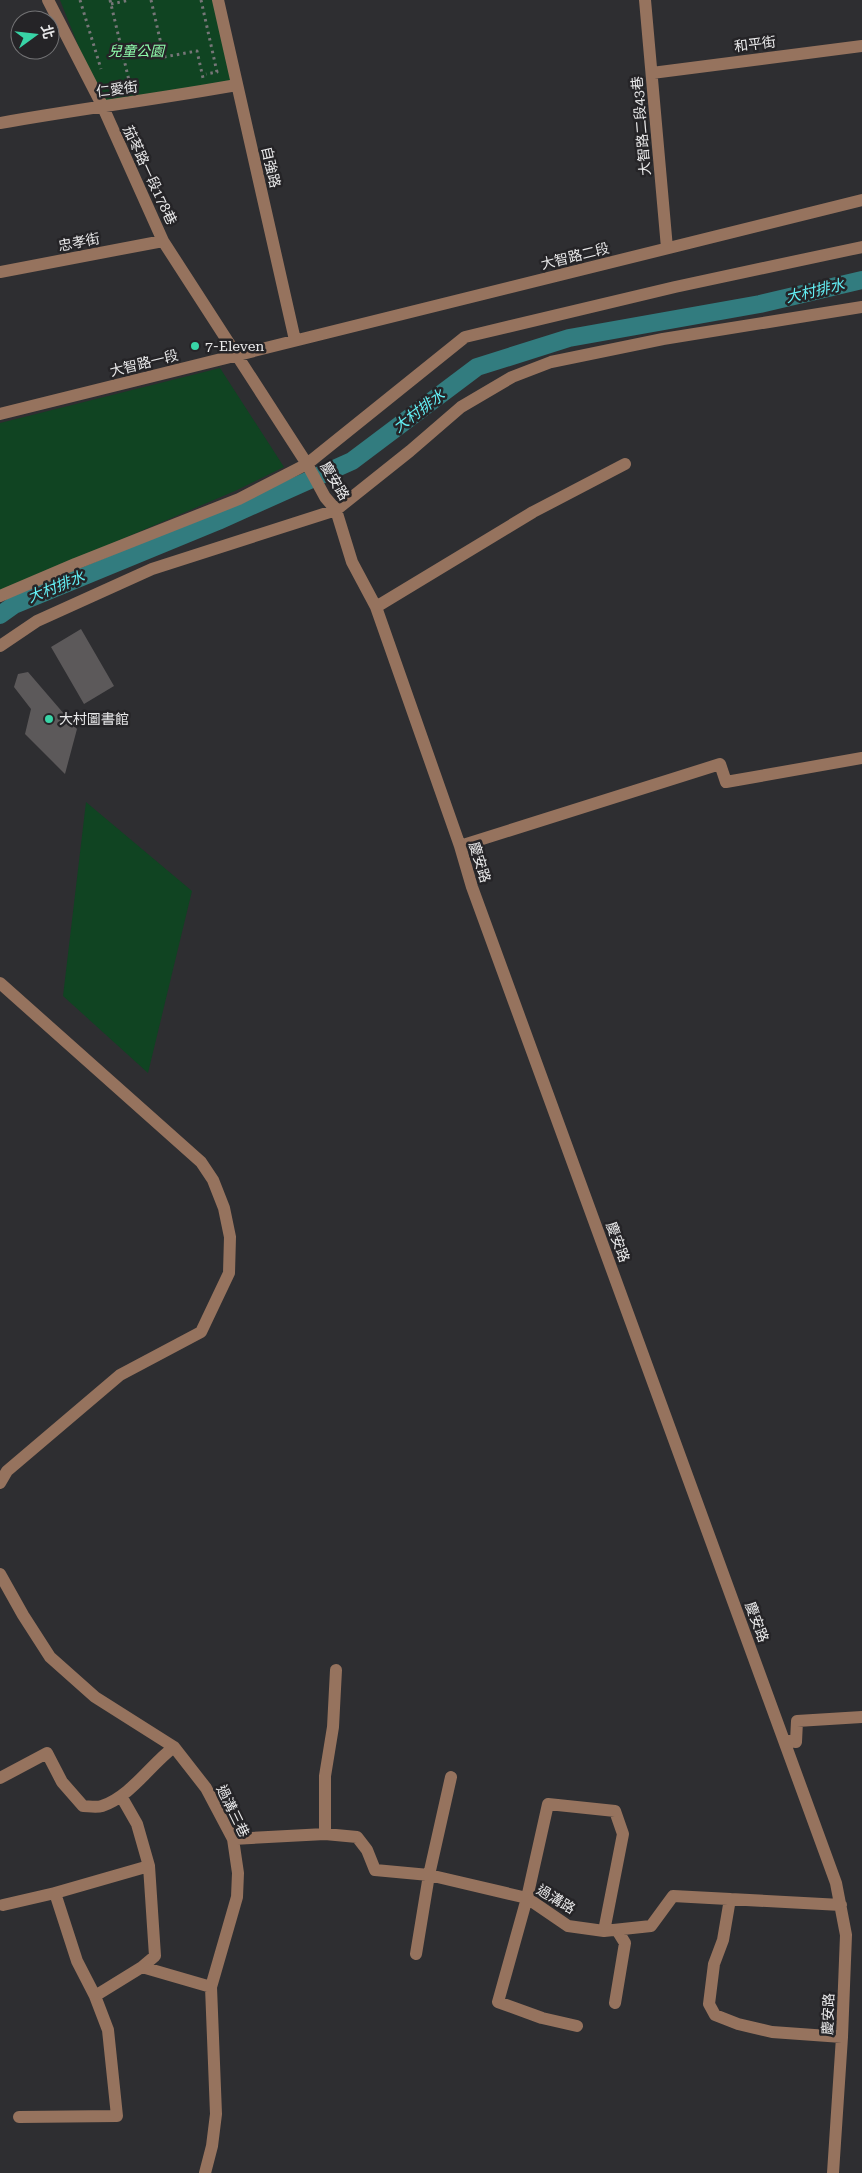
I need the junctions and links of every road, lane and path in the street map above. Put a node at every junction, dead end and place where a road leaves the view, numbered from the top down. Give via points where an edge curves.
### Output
1 (48, 0) edge
2 (80, 0) edge
3 (130, 0) edge
4 (151, 0) edge
5 (201, 0) edge
6 (218, 0) edge
7 (645, 0) edge
8 (110, 2) edge
9 (862, 46) edge
10 (652, 73) junction
11 (102, 74) dead end
12 (199, 75) dead end
13 (237, 85) junction
14 (135, 87) dead end
15 (126, 89) dead end
16 (206, 90) junction
17 (134, 103) junction
18 (102, 106) junction
19 (0, 123) edge
20 (862, 200) edge
21 (164, 241) junction
22 (862, 247) edge
23 (668, 248) junction
24 (0, 272) edge
25 (862, 307) edge
26 (296, 340) junction
27 (237, 355) junction
28 (0, 414) edge
29 (625, 464) dead end
30 (309, 468) junction
31 (336, 510) junction
32 (0, 596) edge
33 (376, 606) junction
34 (0, 646) edge
35 (862, 758) edge
36 (460, 846) junction
37 (0, 983) edge
38 (4, 1468) edge
39 (0, 1483) edge
40 (0, 1574) edge
41 (336, 1670) dead end
42 (862, 1716) edge
43 (784, 1740) junction
44 (174, 1747) junction
45 (451, 1777) dead end
46 (0, 1778) edge
47 (121, 1796) junction
48 (325, 1834) junction
49 (233, 1839) junction
50 (149, 1866) junction
51 (429, 1874) junction
52 (55, 1893) junction
53 (527, 1898) junction
54 (730, 1899) junction
55 (3, 1905) dead end
56 (841, 1905) junction
57 (610, 1930) junction
58 (416, 1954) dead end
59 (142, 1968) junction
60 (211, 1987) junction
61 (95, 1996) junction
62 (615, 2002) dead end
63 (577, 2026) dead end
64 (842, 2037) junction
65 (19, 2117) dead end
66 (205, 2173) edge
67 (833, 2173) edge

1 - 18 street, 茄苳路一段178巷
2 - 11 path
3 - 8 path
4 - 16 path via 164,57 197,52
5 - 12 path via 217,72
6 - 13 street, 自強路
7 - 10 street, 大智路二段43巷
8 - 17 path
9 - 10 street, 和平街
10 - 23 street, 大智路二段43巷
13 - 16 street, 仁愛街
13 - 26 street, 自強路
14 - 15 path
16 - 17 street, 仁愛街
17 - 18 street, 仁愛街
18 - 19 street, 仁愛街
18 - 21 street, 茄苳路一段178巷
20 - 23 street, 大智路二段
21 - 24 street, 忠孝街
21 - 27 street, 茄苳路一段178巷
22 - 30 street via 465,336
23 - 26 street, 大智路二段
25 - 31 street via 663,339 551,362 512,377 461,407
26 - 27 street, 大智路一段
27 - 28 street, 大智路一段
27 - 30 street, 慶安路
29 - 33 street via 533,512
30 - 31 street, 慶安路
30 - 32 street
31 - 33 street, 慶安路 via 352,562
31 - 34 street via 152,569 37,621
33 - 36 street, 慶安路
35 - 36 street via 726,782 720,764
36 - 43 street, 慶安路 via 472,887
37 - 38 street via 201,1162 213,1180 224,1208 230,1237 229,1273 201,1332 120,1375
38 - 39 street
40 - 44 street, 過溝三巷 via 50,1657 95,1696
41 - 48 street via 333,1727 325,1776
42 - 43 street via 797,1721 796,1742
43 - 56 street, 慶安路
44 - 47 street
44 - 49 street, 過溝三巷 via 206,1788
45 - 51 street
46 - 47 street via 47,1753 62,1782 82,1806 100,1807
47 - 50 street via 137,1824
48 - 49 street, 過溝路
48 - 51 street, 過溝路 via 357,1837 367,1850 375,1870
49 - 60 street, 過溝三巷 via 238,1873 237,1897
50 - 52 street
50 - 59 street via 155,1956
51 - 53 street, 過溝路
51 - 58 street
52 - 55 street
52 - 61 street via 77,1961
53 - 57 street, 過溝路 via 568,1926
53 - 57 street via 548,1804 616,1811 623,1834
53 - 63 street via 498,2002 542,2018
54 - 56 street, 過溝路
54 - 57 street, 過溝路 via 672,1896 651,1926
54 - 64 street via 723,1940 714,1964 709,2004 715,2015 772,2032
56 - 64 street, 慶安路 via 846,1935
57 - 62 street via 625,1943
59 - 60 street
59 - 61 street
60 - 66 street, 過溝三巷 via 216,2114
61 - 65 street via 108,2030 117,2116
64 - 67 street, 慶安路

